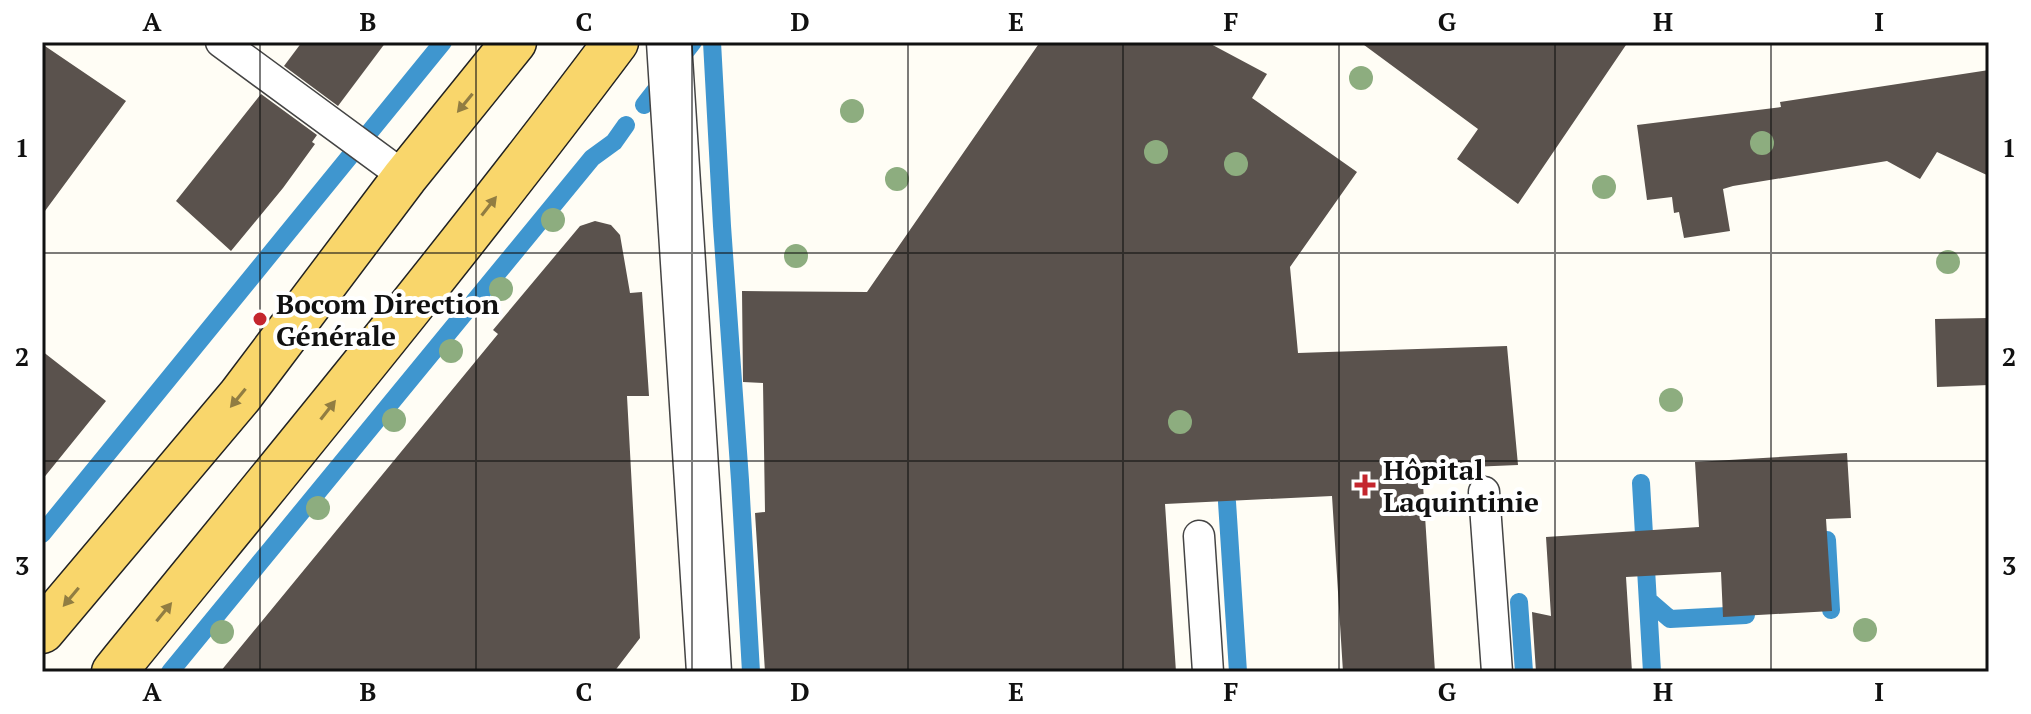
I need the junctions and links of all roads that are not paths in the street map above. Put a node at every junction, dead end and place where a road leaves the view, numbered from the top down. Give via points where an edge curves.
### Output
1 (221, 42) edge
2 (514, 42) edge
3 (616, 42) edge
4 (669, 42) edge
5 (405, 177) junction
6 (1484, 492) dead end
7 (1199, 536) dead end
8 (42, 631) edge
9 (114, 672) edge
10 (709, 672) edge
11 (1208, 672) edge
12 (1497, 672) edge

1 - 5 lane
2 -> 5 main road
9 -> 3 main road
4 - 10 street
5 -> 8 main road via 240,396
6 - 12 lane
7 - 11 lane

